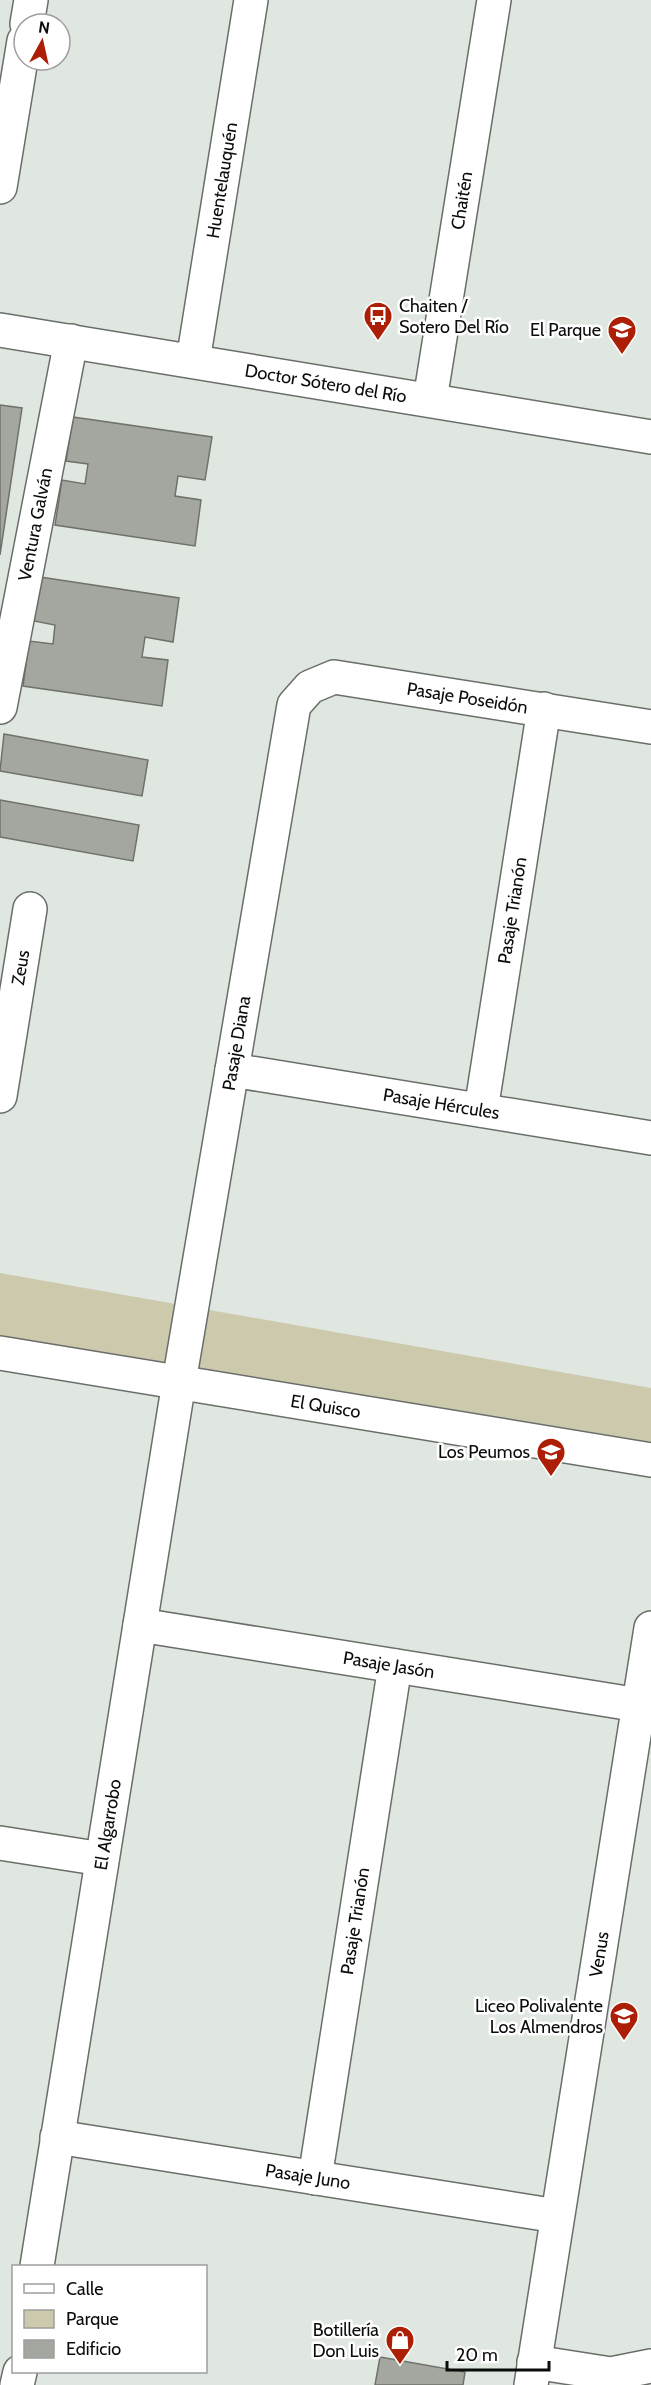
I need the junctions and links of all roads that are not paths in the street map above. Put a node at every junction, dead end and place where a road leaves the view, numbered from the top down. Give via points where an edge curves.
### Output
1 (251, 0) edge
2 (494, 0) edge
3 (19, 72) edge
4 (0, 186) edge
5 (0, 330) edge
6 (71, 341) junction
7 (193, 362) junction
8 (429, 400) junction
9 (651, 437) edge
10 (294, 705) joint
11 (0, 707) edge
12 (544, 709) junction
13 (651, 727) edge
14 (30, 909) dead end
15 (7, 1008) edge
16 (231, 1070) junction
17 (0, 1096) edge
18 (481, 1110) junction
19 (651, 1138) edge
20 (0, 1353) edge
21 (178, 1382) junction
22 (651, 1460) edge
23 (140, 1625) junction
24 (651, 1628) edge
25 (395, 1666) junction
26 (639, 1705) junction
27 (0, 1843) edge
28 (102, 1859) junction
29 (57, 2137) junction
30 (315, 2178) junction
31 (557, 2216) junction
32 (37, 2265) edge
33 (651, 2366) edge
34 (533, 2373) edge

1 - 7 street, Huentelauquén
2 - 8 street, Chaitén
3 - 4 street
5 - 6 street, Doctor Sótero del Río
6 - 7 street, Doctor Sótero del Río
6 - 11 street, Ventura Galván
7 - 8 street, Doctor Sótero del Río
8 - 9 street, Doctor Sótero del Río
10 - 12 street, Pasaje Poseidón via 310,687 334,677
10 - 16 street, Pasaje Diana
12 - 13 street, Pasaje Poseidón
12 - 18 street, Pasaje Trianón
14 - 15 street, Zeus
15 - 17 street, Zeus
16 - 18 street, Pasaje Hércules
16 - 21 street, Pasaje Diana
18 - 19 street, Pasaje Hércules
20 - 21 street, El Quisco
21 - 22 street, El Quisco
21 - 23 street, El Algarrobo
23 - 25 street, Pasaje Jasón
23 - 28 street, El Algarrobo
24 - 26 street, Venus
25 - 26 street, Pasaje Jasón
25 - 30 street, Pasaje Trianón
26 - 31 street, Venus
27 - 28 street
28 - 29 street, El Algarrobo
29 - 30 street, Pasaje Juno
29 - 32 street, El Algarrobo
30 - 31 street, Pasaje Juno
31 - 34 street, Venus
33 - 34 street via 611,2374

